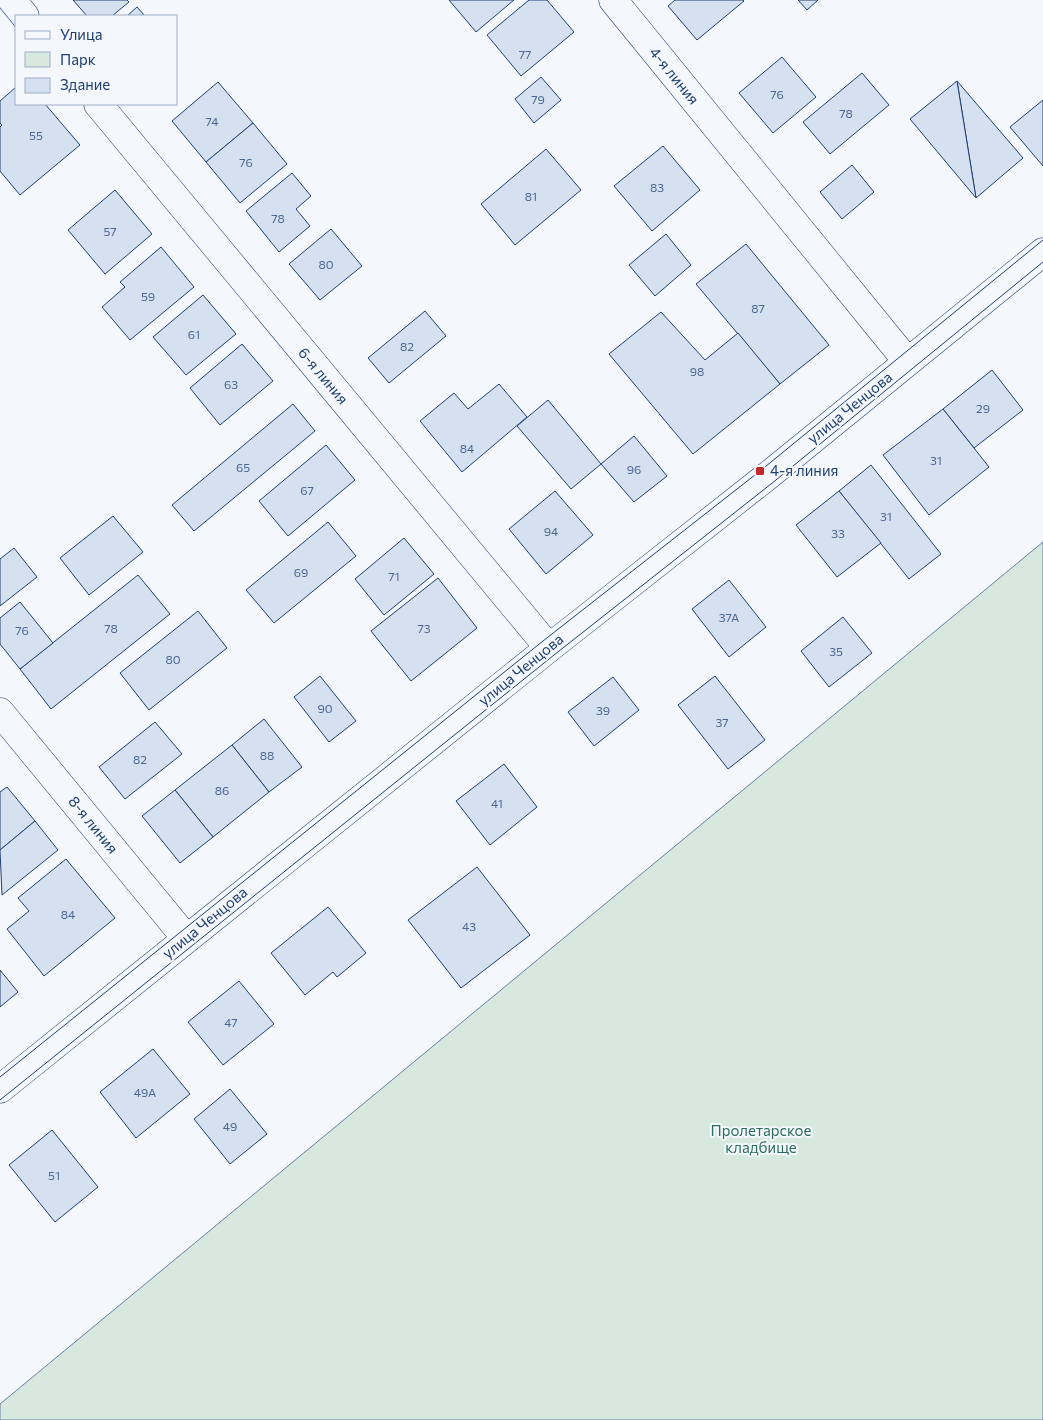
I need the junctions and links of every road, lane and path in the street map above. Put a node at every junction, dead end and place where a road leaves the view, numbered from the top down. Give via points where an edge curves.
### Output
1 (12, 0) edge
2 (612, 0) edge
3 (24, 15) edge
4 (99, 105) edge
5 (1043, 252) edge
6 (907, 361) junction
7 (549, 648) junction
8 (0, 712) edge
9 (186, 938) junction
10 (0, 1088) edge

1 - 3 street
2 - 6 street, 4-я линия
4 - 7 street, 6-я линия
5 - 6 street, улица Ченцова
6 - 7 street, улица Ченцова
7 - 9 street, улица Ченцова
8 - 9 street, 8-я линия
9 - 10 street, улица Ченцова

